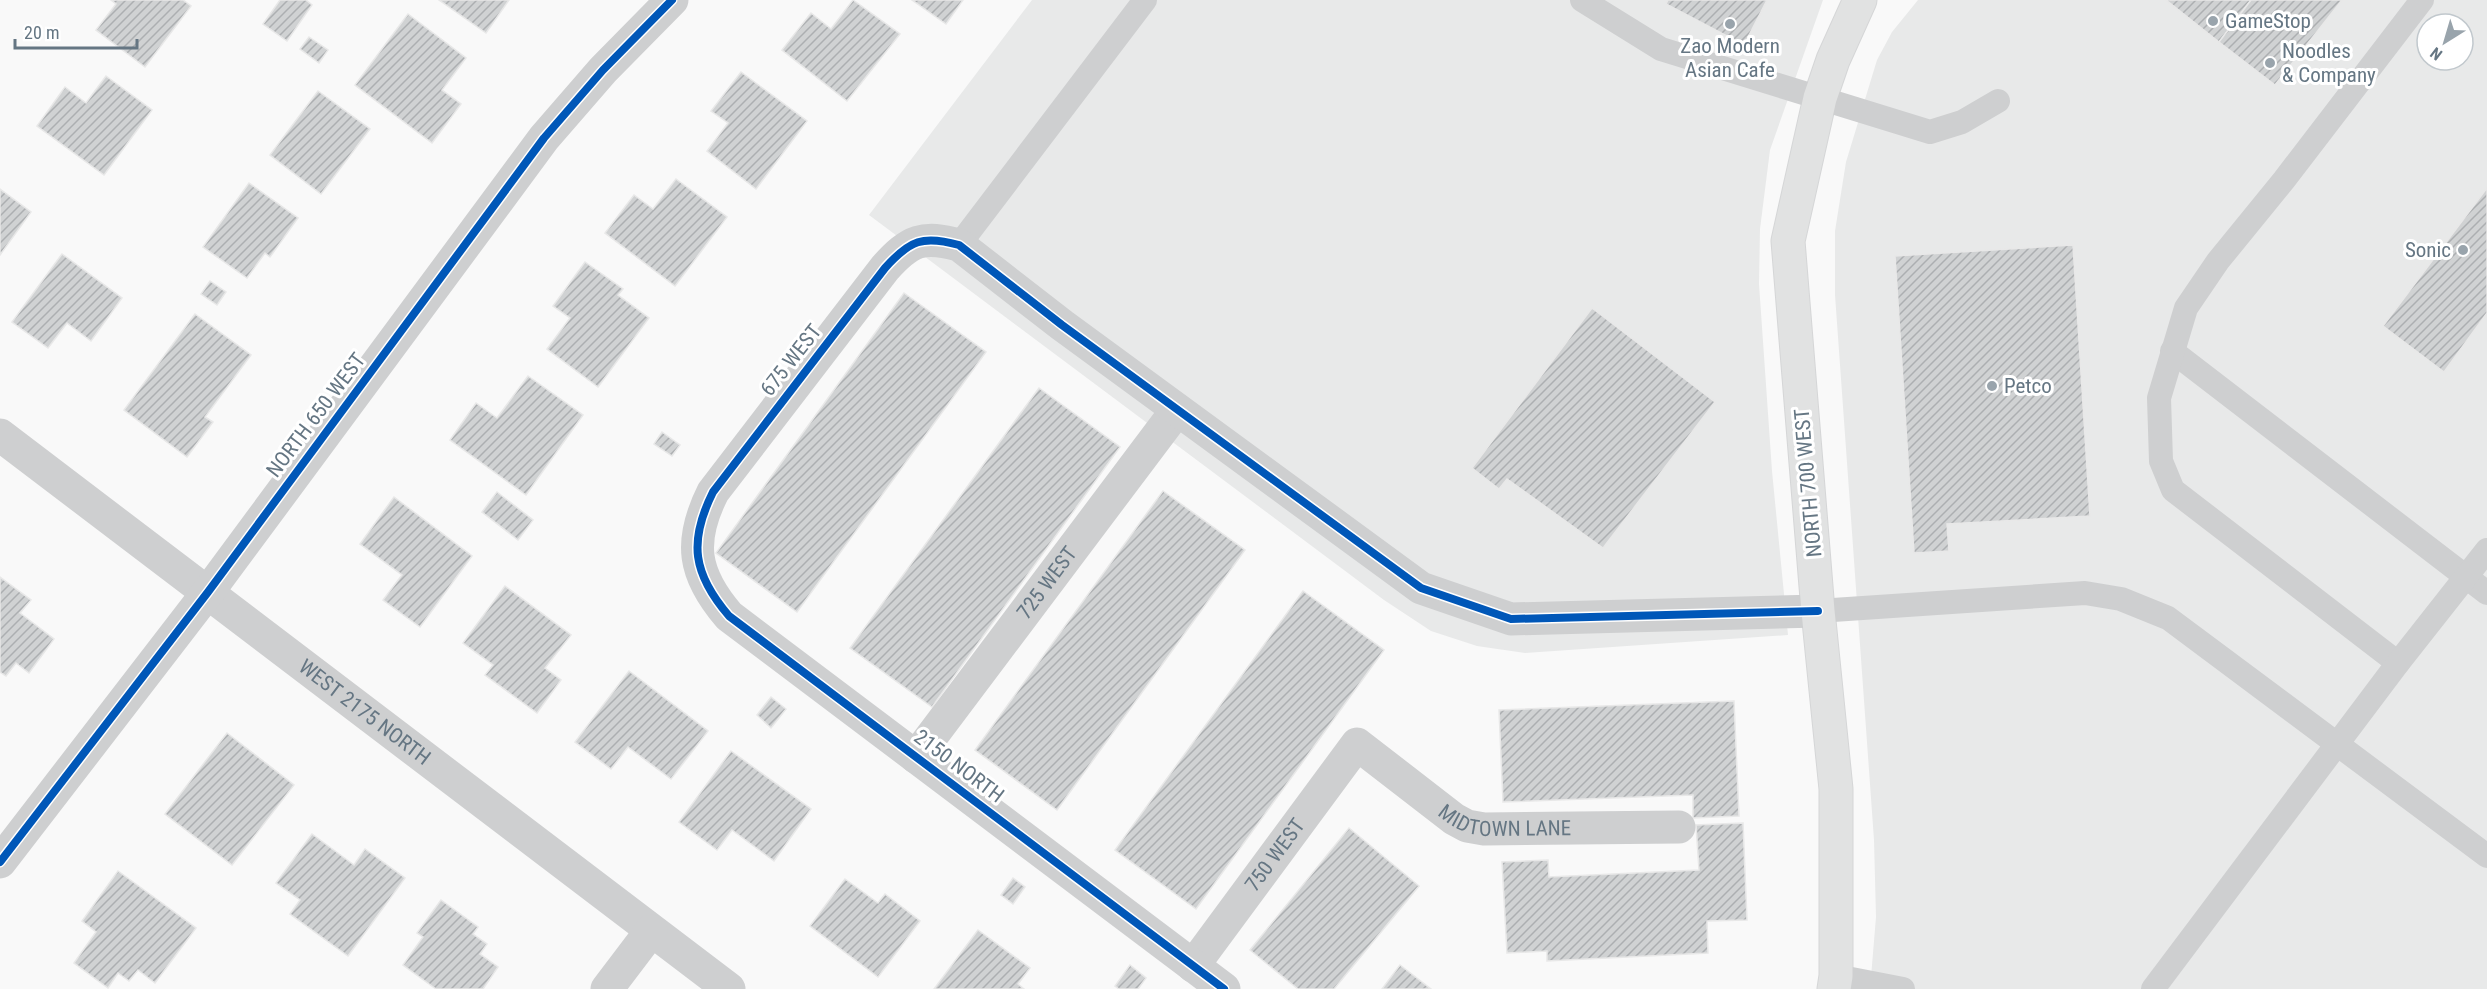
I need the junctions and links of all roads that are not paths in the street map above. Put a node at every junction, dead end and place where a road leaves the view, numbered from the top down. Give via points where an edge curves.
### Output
1 (672, 0) edge
2 (1145, 0) edge
3 (1582, 0) edge
4 (1860, 0) edge
5 (2422, 0) edge
6 (1820, 98) junction
7 (1998, 101) dead end
8 (959, 245) junction
9 (2172, 351) junction
10 (1178, 410) junction
11 (0, 435) edge
12 (2487, 550) edge
13 (696, 553) joint
14 (2466, 578) junction
15 (208, 592) junction
16 (2487, 593) edge
17 (1818, 611) junction
18 (2398, 663) junction
19 (2339, 743) junction
20 (1357, 744) joint
21 (916, 756) junction
22 (1679, 826) dead end
23 (2487, 856) edge
24 (0, 862) edge
25 (651, 931) junction
26 (1193, 966) junction
27 (1835, 983) edge
28 (607, 989) edge
29 (729, 989) edge
30 (1224, 989) edge
31 (1903, 989) edge
32 (2153, 989) edge

1 - 15 street, NORTH 650 WEST via 544,138
2 - 8 lane
3 - 6 lane via 1661,49
4 - 6 street, NORTH 700 WEST
5 - 9 lane via 2218,261 2186,308
6 - 7 lane via 1930,132 1962,122
6 - 17 street, NORTH 700 WEST via 1788,241
8 - 10 street
8 - 13 street, 675 WEST via 921,239 885,268 712,492 703,512
9 - 14 lane
9 - 18 lane via 2159,398 2161,460 2173,490
10 - 17 street via 1420,588 1511,619
10 - 21 street, 725 WEST
11 - 15 street, WEST 2175 NORTH
12 - 14 lane
13 - 21 street, 2150 NORTH via 700,572 729,616
14 - 16 lane
14 - 18 lane
15 - 24 street, NORTH 650 WEST
15 - 25 street, WEST 2175 NORTH
17 - 19 lane via 2085,593 2121,599 2168,618
17 - 27 street, NORTH 700 WEST via 1836,789
18 - 19 lane
19 - 23 lane
19 - 32 lane
20 - 22 street, MIDTOWN LANE via 1467,826
20 - 26 street, 750 WEST
21 - 26 street, 2150 NORTH
25 - 28 street
25 - 29 street, WEST 2175 NORTH
26 - 30 street, 2150 NORTH
27 - 31 lane

